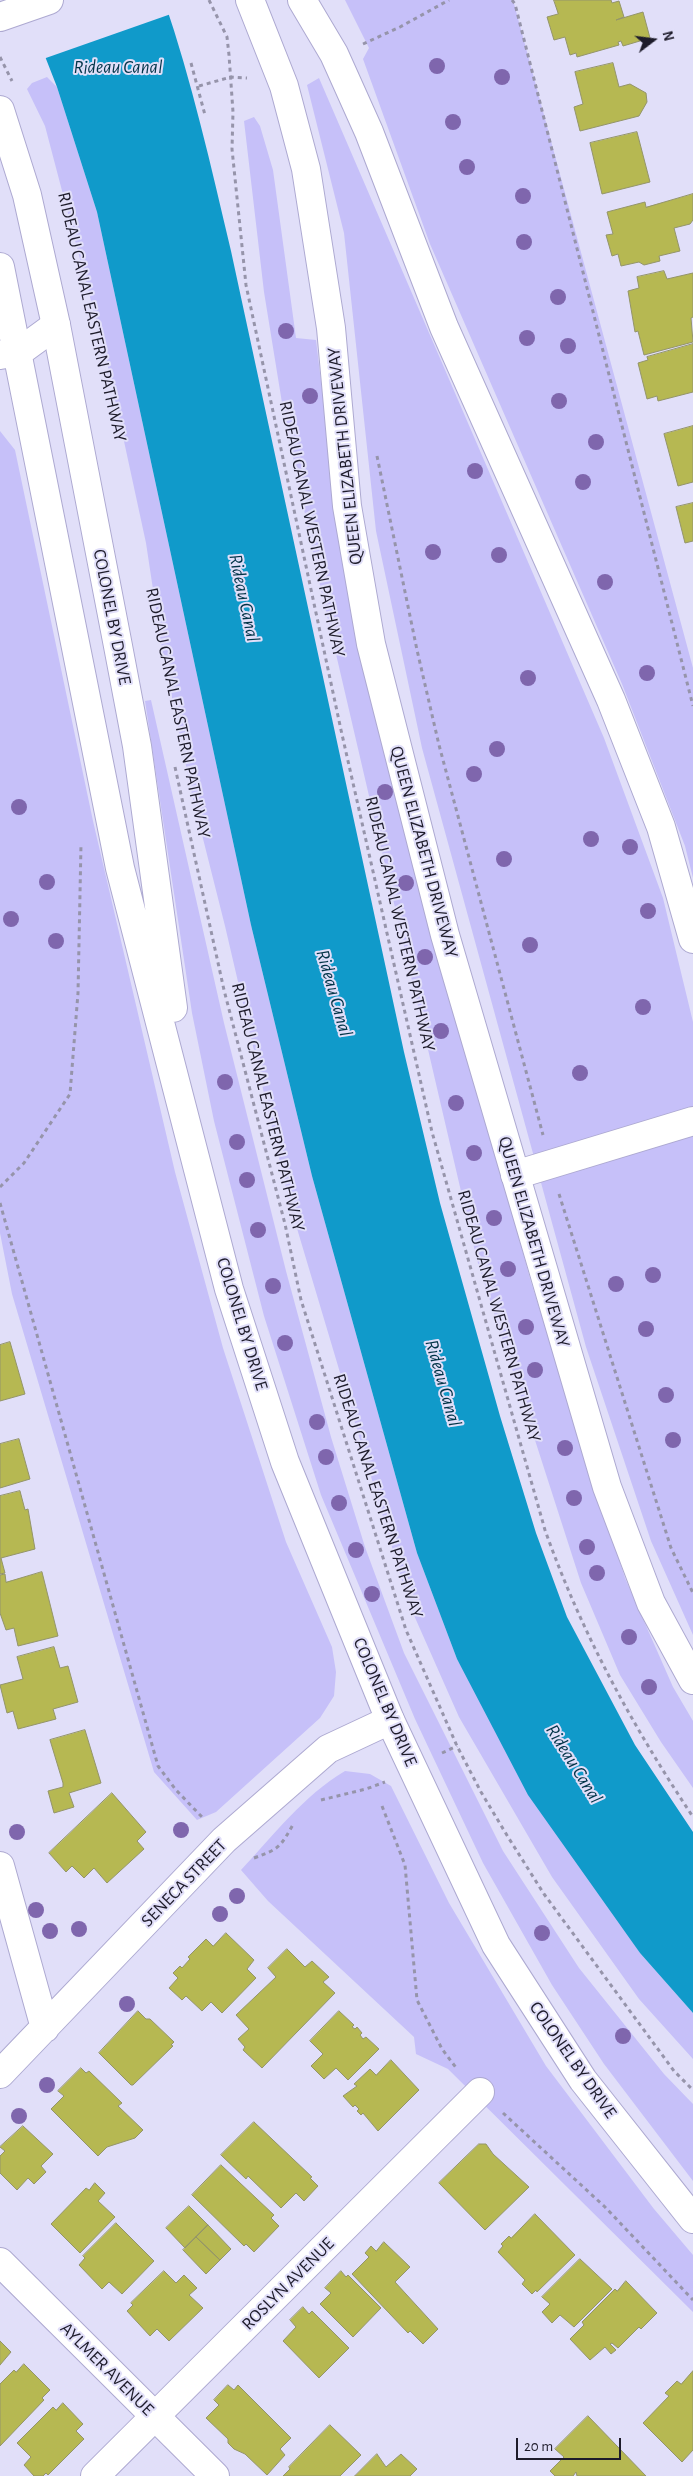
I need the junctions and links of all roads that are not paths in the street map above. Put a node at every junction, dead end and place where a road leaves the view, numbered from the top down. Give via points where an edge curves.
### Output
1 (49, 0) edge
2 (250, 0) edge
3 (302, 0) edge
4 (0, 17) edge
5 (0, 110) edge
6 (0, 267) edge
7 (5, 317) edge
8 (56, 325) junction
9 (9, 353) edge
10 (693, 939) edge
11 (693, 1121) edge
12 (190, 1131) junction
13 (515, 1175) junction
14 (693, 1680) edge
15 (390, 1720) junction
16 (0, 1866) edge
17 (45, 2028) junction
18 (0, 2074) edge
19 (480, 2092) road end
20 (693, 2219) edge
21 (0, 2262) edge
22 (156, 2417) junction
23 (95, 2476) edge
24 (215, 2476) edge

1 - 4 main road
2 - 13 main road, QUEEN ELIZABETH DRIVEWAY via 284,86 313,206 331,328 347,506 371,644 445,934
3 - 10 main road via 334,54 369,132 444,327 612,700 661,827
5 - 8 main road, COLONEL BY DRIVE via 27,195
6 - 7 main road, COLONEL BY DRIVE
7 - 8 main road
7 - 9 main road, COLONEL BY DRIVE
8 - 9 main road
8 - 12 main road, COLONEL BY DRIVE via 137,746
9 - 12 main road, COLONEL BY DRIVE via 120,868
11 - 13 main road
12 - 15 main road, COLONEL BY DRIVE via 230,1289 285,1462
13 - 14 main road, QUEEN ELIZABETH DRIVEWAY via 607,1487 651,1603
15 - 17 main road, SENECA STREET via 328,1749 224,1840
15 - 20 main road, COLONEL BY DRIVE via 496,1945 583,2080
16 - 17 main road
17 - 18 main road, SENECA STREET
19 - 22 main road, ROSLYN AVENUE
21 - 22 main road, AYLMER AVENUE
22 - 23 main road, ROSLYN AVENUE
22 - 24 main road, AYLMER AVENUE

